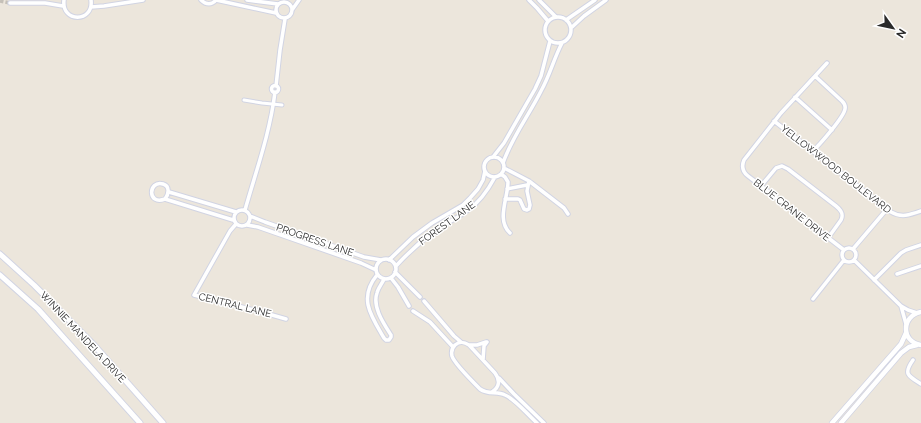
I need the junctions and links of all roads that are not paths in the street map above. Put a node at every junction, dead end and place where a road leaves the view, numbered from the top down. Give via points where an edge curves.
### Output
1 (64, 0) edge
2 (91, 0) edge
3 (143, 0) edge
4 (201, 0) edge
5 (216, 0) edge
6 (247, 0) edge
7 (299, 0) edge
8 (529, 0) edge
9 (539, 0) edge
10 (595, 0) edge
11 (606, 0) edge
12 (285, 1) edge
13 (10, 3) dead end
14 (278, 4) junction
15 (63, 6) junction
16 (91, 6) junction
17 (292, 10) junction
18 (578, 12) junction
19 (276, 13) junction
20 (556, 17) junction
21 (581, 18) junction
22 (285, 19) junction
23 (566, 20) junction
24 (548, 21) junction
25 (571, 28) junction
26 (550, 41) junction
27 (562, 43) junction
28 (827, 62) dead end
29 (815, 76) junction
30 (795, 97) junction
31 (244, 100) dead end
32 (274, 104) junction
33 (282, 105) dead end
34 (774, 121) junction
35 (832, 130) junction
36 (813, 152) junction
37 (493, 157) junction
38 (503, 163) junction
39 (504, 168) junction
40 (485, 171) junction
41 (501, 174) junction
42 (495, 177) junction
43 (529, 181) junction
44 (528, 185) junction
45 (761, 186) junction
46 (507, 189) junction
47 (169, 192) junction
48 (165, 199) junction
49 (505, 199) junction
50 (887, 209) junction
51 (245, 210) junction
52 (921, 211) edge
53 (236, 212) junction
54 (568, 214) dead end
55 (250, 216) junction
56 (233, 220) junction
57 (236, 224) junction
58 (247, 225) junction
59 (510, 233) dead end
60 (828, 238) junction
61 (921, 245) edge
62 (853, 249) junction
63 (844, 250) junction
64 (0, 254) edge
65 (381, 260) junction
66 (390, 260) junction
67 (844, 260) junction
68 (854, 260) junction
69 (396, 266) junction
70 (921, 266) edge
71 (376, 270) junction
72 (395, 272) junction
73 (897, 274) dead end
74 (0, 275) edge
75 (377, 275) junction
76 (391, 278) junction
77 (384, 279) junction
78 (874, 280) junction
79 (420, 297) dead end
80 (813, 299) dead end
81 (424, 301) dead end
82 (409, 306) dead end
83 (901, 306) junction
84 (413, 311) dead end
85 (919, 312) edge
86 (286, 319) dead end
87 (906, 324) junction
88 (906, 333) junction
89 (461, 342) junction
90 (469, 345) junction
91 (919, 345) edge
92 (453, 347) junction
93 (483, 360) junction
94 (913, 360) dead end
95 (497, 376) junction
96 (921, 384) edge
97 (492, 392) junction
98 (140, 423) edge
99 (163, 423) edge
100 (537, 423) edge
101 (544, 423) edge
102 (832, 423) edge
103 (840, 423) edge

1 - 15 street
2 - 16 street
3 - 16 street
4 - 5 street via 209,4
5 - 19 street
6 - 14 street
7 - 17 street
8 - 24 street
9 - 20 street
10 - 18 street
11 - 21 street
12 - 14 street
12 - 17 street
13 - 15 street
14 - 19 street
15 - 16 street via 67,13 77,17 84,16
17 - 22 street via 292,14
18 - 21 street
18 - 23 street
19 - 22 street
20 - 23 street
20 - 24 street
21 - 25 street
22 - 32 street via 276,86 272,89 276,92
23 - 25 street
24 - 26 street via 544,32
25 - 27 street via 569,37
26 - 27 street
26 - 37 street via 541,76 504,143
27 - 38 street via 544,87
28 - 29 street
29 - 30 street
29 - 35 street via 842,100 846,108
30 - 34 street
30 - 35 street
31 - 32 street
32 - 33 street
32 - 51 street
34 - 36 street, YELLOWWOOD BOULEVARD
34 - 45 street, BLUE CRANE DRIVE via 744,160 742,167 745,174
35 - 36 street
36 - 50 street, YELLOWWOOD BOULEVARD
37 - 38 street
37 - 40 street via 485,162
38 - 39 street
39 - 41 street
39 - 43 street
40 - 42 street via 489,176
40 - 66 street, FOREST LANE via 478,189 466,201 413,237
41 - 42 street
41 - 46 street via 508,182
42 - 69 street, FOREST LANE via 476,204 432,232
43 - 44 street
43 - 54 street
44 - 46 street
44 - 49 street via 529,209 524,209 518,198
45 - 60 street, BLUE CRANE DRIVE
45 - 60 street via 776,168 782,166 840,209 841,220
46 - 49 street
47 - 48 street
47 - 48 street via 162,184 152,188 154,199
47 - 53 street
48 - 56 street
49 - 59 street via 504,226
50 - 52 street, YELLOWWOOD BOULEVARD via 903,216
50 - 62 street
51 - 53 street
51 - 55 street
53 - 56 street
55 - 58 street
55 - 65 street, PROGRESS LANE via 364,257
56 - 57 street
57 - 58 street via 243,227
57 - 86 street, CENTRAL LANE via 194,295
58 - 71 street, PROGRESS LANE
60 - 63 street, BLUE CRANE DRIVE
61 - 78 street via 901,253
62 - 63 street
62 - 68 street via 856,254
63 - 67 street
64 - 99 main road, WINNIE MANDELA DRIVE via 94,346
65 - 66 street
65 - 71 street
66 - 69 street
67 - 68 street
67 - 80 street
68 - 78 street
69 - 72 street
70 - 73 street
71 - 75 street
72 - 76 street
72 - 79 street
74 - 98 main road, WINNIE MANDELA DRIVE via 38,309
75 - 77 street
75 - 77 street via 371,282 368,304 384,338 389,340 391,335 377,309 376,300 376,294
76 - 77 street
76 - 82 street
78 - 83 street
81 - 89 street
83 - 85 street
83 - 87 street
84 - 92 street via 430,322
85 - 87 street via 910,317
87 - 88 street
88 - 91 street via 910,340
88 - 102 street via 901,344
89 - 90 street
89 - 92 street
90 - 93 street
90 - 93 street via 487,342 484,346
91 - 103 street via 909,347 901,353
92 - 97 street via 453,358 472,380 486,393
93 - 95 street
94 - 96 street via 907,371 910,377
95 - 97 street via 499,382 496,390
95 - 101 street
97 - 100 street via 510,398

